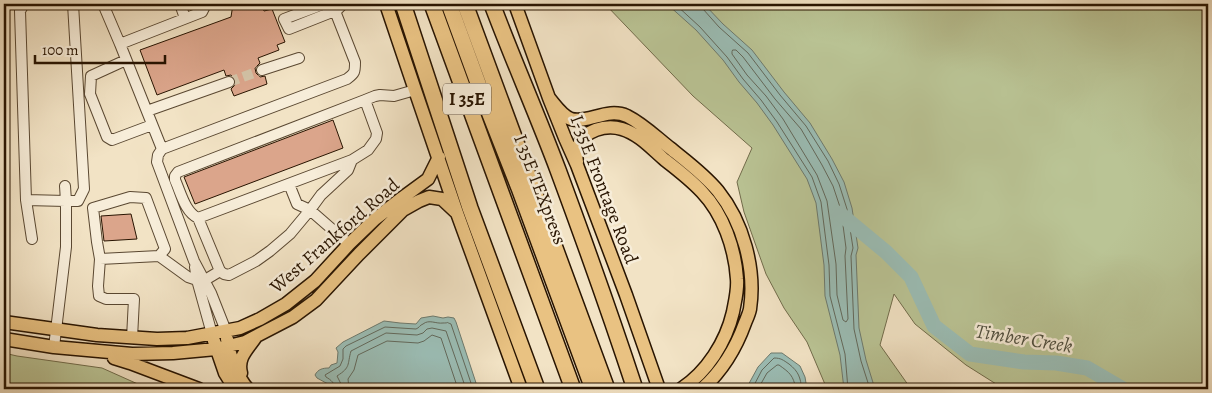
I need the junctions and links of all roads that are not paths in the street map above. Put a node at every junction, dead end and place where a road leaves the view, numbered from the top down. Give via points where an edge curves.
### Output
1 (24, 4) edge
2 (73, 4) edge
3 (104, 4) edge
4 (180, 4) edge
5 (206, 4) edge
6 (324, 4) edge
7 (386, 4) edge
8 (403, 4) edge
9 (432, 4) edge
10 (449, 4) edge
11 (466, 4) edge
12 (492, 4) edge
13 (515, 4) edge
14 (339, 7) edge
15 (185, 18) junction
16 (120, 44) junction
17 (299, 58) dead end
18 (126, 60) junction
19 (262, 70) tunnel mouth
20 (229, 82) tunnel mouth
21 (415, 90) junction
22 (549, 98) junction
23 (364, 100) junction
24 (147, 110) junction
25 (152, 125) junction
26 (162, 149) junction
27 (439, 157) junction
28 (352, 160) junction
29 (577, 165) junction
30 (289, 184) junction
31 (65, 186) dead end
32 (527, 188) junction
33 (26, 200) junction
34 (66, 201) junction
35 (78, 201) junction
36 (93, 208) junction
37 (310, 210) junction
38 (464, 210) junction
39 (198, 218) junction
40 (32, 239) dead end
41 (349, 244) junction
42 (359, 254) junction
43 (159, 256) junction
44 (100, 258) junction
45 (220, 271) junction
46 (201, 280) junction
47 (571, 308) junction
48 (4, 322) edge
49 (56, 330) junction
50 (226, 331) junction
51 (212, 334) junction
52 (256, 337) junction
53 (132, 338) junction
54 (4, 339) edge
55 (54, 347) junction
56 (222, 348) junction
57 (87, 350) junction
58 (242, 387) edge
59 (199, 389) edge
60 (521, 389) edge
61 (537, 389) edge
62 (572, 389) edge
63 (593, 389) edge
64 (607, 389) edge
65 (636, 389) edge
66 (658, 389) edge
67 (681, 389) edge
68 (702, 389) edge

1 - 33 lane via 20,11
2 - 35 lane via 84,189
3 - 16 lane
4 - 15 lane
5 - 15 lane via 202,12
6 - 14 lane via 286,24
7 - 21 main road
8 - 38 highway
9 - 62 highway, I 35E
10 - 32 highway, I 35E TEXpress via 482,94
11 - 32 highway, I 35E
12 - 65 highway via 557,169
13 - 22 main road, I-35E Frontage Road
14 - 26 lane via 355,62 352,75
15 - 16 lane
16 - 18 lane
17 - 19 lane
18 - 24 lane
18 - 25 lane via 91,76 90,94 107,136 112,140
20 - 24 lane
21 - 23 lane
21 - 27 main road
22 - 29 main road, I-35E Frontage Road
22 - 68 main road via 572,119 608,113 637,121 702,174 718,191 740,228 750,270 750,310 734,348
23 - 28 lane via 377,133 368,150
23 - 39 lane via 178,172 175,180 188,211
24 - 25 lane
25 - 26 lane
26 - 46 lane via 157,162
27 - 38 main road
27 - 41 main road, West Frankford Road via 428,179 375,219
28 - 30 lane
28 - 37 lane via 348,170
29 - 66 main road, I-35E Frontage Road
29 - 67 main road via 577,148 584,138 598,128 621,128 634,134 691,181 715,209 734,260 736,300 731,323 722,342 697,377
30 - 37 lane via 297,204
30 - 39 lane
31 - 34 lane
32 - 47 highway, I 35E TEXpress
33 - 34 lane
33 - 40 lane
34 - 35 lane
34 - 49 lane via 66,247
35 - 36 lane
36 - 43 lane via 130,197 146,198 165,249
36 - 44 lane
37 - 41 lane
37 - 45 lane via 290,234 256,261 229,275
38 - 42 main road, West Frankford Road via 429,196 404,210
38 - 60 main road via 503,341
38 - 61 highway
39 - 45 lane
41 - 42 main road
41 - 50 main road, West Frankford Road via 315,281 286,304 260,319
42 - 52 main road, West Frankford Road via 316,300 293,318
43 - 44 lane
43 - 46 lane via 188,277
44 - 53 lane via 100,296 134,299
45 - 46 lane
46 - 50 lane via 211,293
46 - 51 lane
47 - 63 highway, I 35E TEXpress
47 - 64 highway
48 - 49 main road, West Frankford Road
49 - 53 main road, West Frankford Road
49 - 55 lane
50 - 51 main road, West Frankford Road
50 - 56 main road
51 - 53 main road, West Frankford Road via 187,338
51 - 56 main road
52 - 56 main road, West Frankford Road
52 - 58 main road via 240,359
54 - 55 main road, West Frankford Road
55 - 57 main road, West Frankford Road
56 - 57 main road, West Frankford Road via 174,354
56 - 58 main road via 225,373
57 - 59 main road

